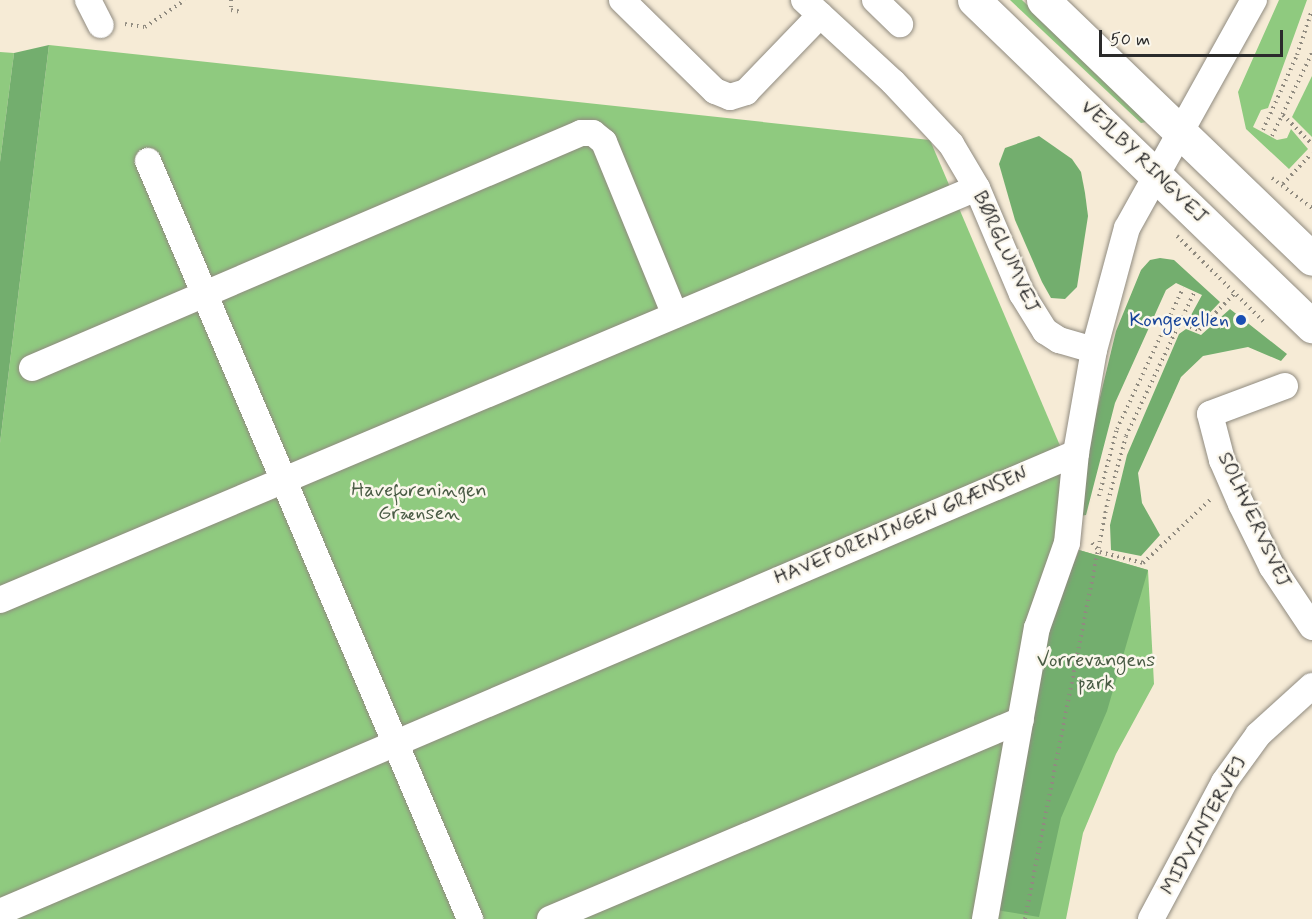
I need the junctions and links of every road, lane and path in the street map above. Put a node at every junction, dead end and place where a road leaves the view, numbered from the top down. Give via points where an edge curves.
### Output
1 (88, 0) edge
2 (184, 0) edge
3 (231, 0) edge
4 (622, 0) edge
5 (875, 0) edge
6 (974, 0) edge
7 (1043, 0) edge
8 (1254, 0) edge
9 (812, 7) edge
10 (1312, 10) edge
11 (242, 12) dead end
12 (900, 24) dead end
13 (101, 25) joint
14 (1312, 53) edge
15 (1282, 115) junction
16 (1263, 130) dead end
17 (1182, 131) junction
18 (1272, 136) dead end
19 (1312, 144) edge
20 (1312, 153) edge
21 (148, 161) dead end
22 (1157, 175) junction
23 (1283, 184) dead end
24 (977, 188) junction
25 (1312, 259) edge
26 (1183, 288) dead end
27 (1194, 293) dead end
28 (1234, 294) dead end
29 (204, 295) junction
30 (675, 315) junction
31 (1179, 323) junction
32 (1312, 326) edge
33 (1094, 350) junction
34 (32, 368) dead end
35 (1285, 386) dead end
36 (1076, 453) junction
37 (285, 480) junction
38 (1233, 485) junction
39 (1097, 503) dead end
40 (1078, 540) junction
41 (1100, 552) junction
42 (0, 600) edge
43 (1312, 627) edge
44 (1312, 686) edge
45 (1021, 720) junction
46 (396, 742) junction
47 (0, 912) edge
48 (470, 919) edge
49 (550, 919) edge
50 (985, 919) edge
51 (1025, 919) edge
52 (1151, 919) edge

1 - 13 street
2 - 13 path via 145,27
3 - 11 path via 231,10
4 - 9 street via 715,91 730,97 746,92
5 - 12 street
6 - 22 main road, VEJLBY RINGVEJ
7 - 17 main road
8 - 17 street
9 - 24 street, BØRGLUMVEJ via 931,120
10 - 16 path via 1297,55
14 - 15 path
15 - 18 path
15 - 19 path
17 - 22 street
17 - 25 main road
20 - 23 path
21 - 29 street
22 - 32 main road, VEJLBY RINGVEJ
22 - 33 street via 1127,228
24 - 30 street
24 - 33 street, BØRGLUMVEJ via 1022,294 1045,331 1059,340
26 - 39 path via 1117,429
27 - 31 path
28 - 31 path via 1199,330
29 - 30 street via 581,133 593,133 604,142
29 - 34 street
29 - 37 street
30 - 37 street
31 - 41 path via 1126,436 1108,501
33 - 36 street
35 - 38 street, SOLHVERVSVEJ via 1210,414
36 - 40 street
36 - 46 street, HAVEFORENINGEN GRÆNSEN
37 - 42 street
37 - 46 street
38 - 41 path via 1209,500 1143,563
38 - 43 street, SOLHVERVSVEJ via 1272,567
40 - 41 path
40 - 45 street via 1037,628
41 - 51 path
44 - 52 street, MIDVINTERVEJ via 1258,735 1224,782
45 - 49 street
45 - 50 street
46 - 47 street, HAVEFORENINGEN GRÆNSEN
46 - 48 street

